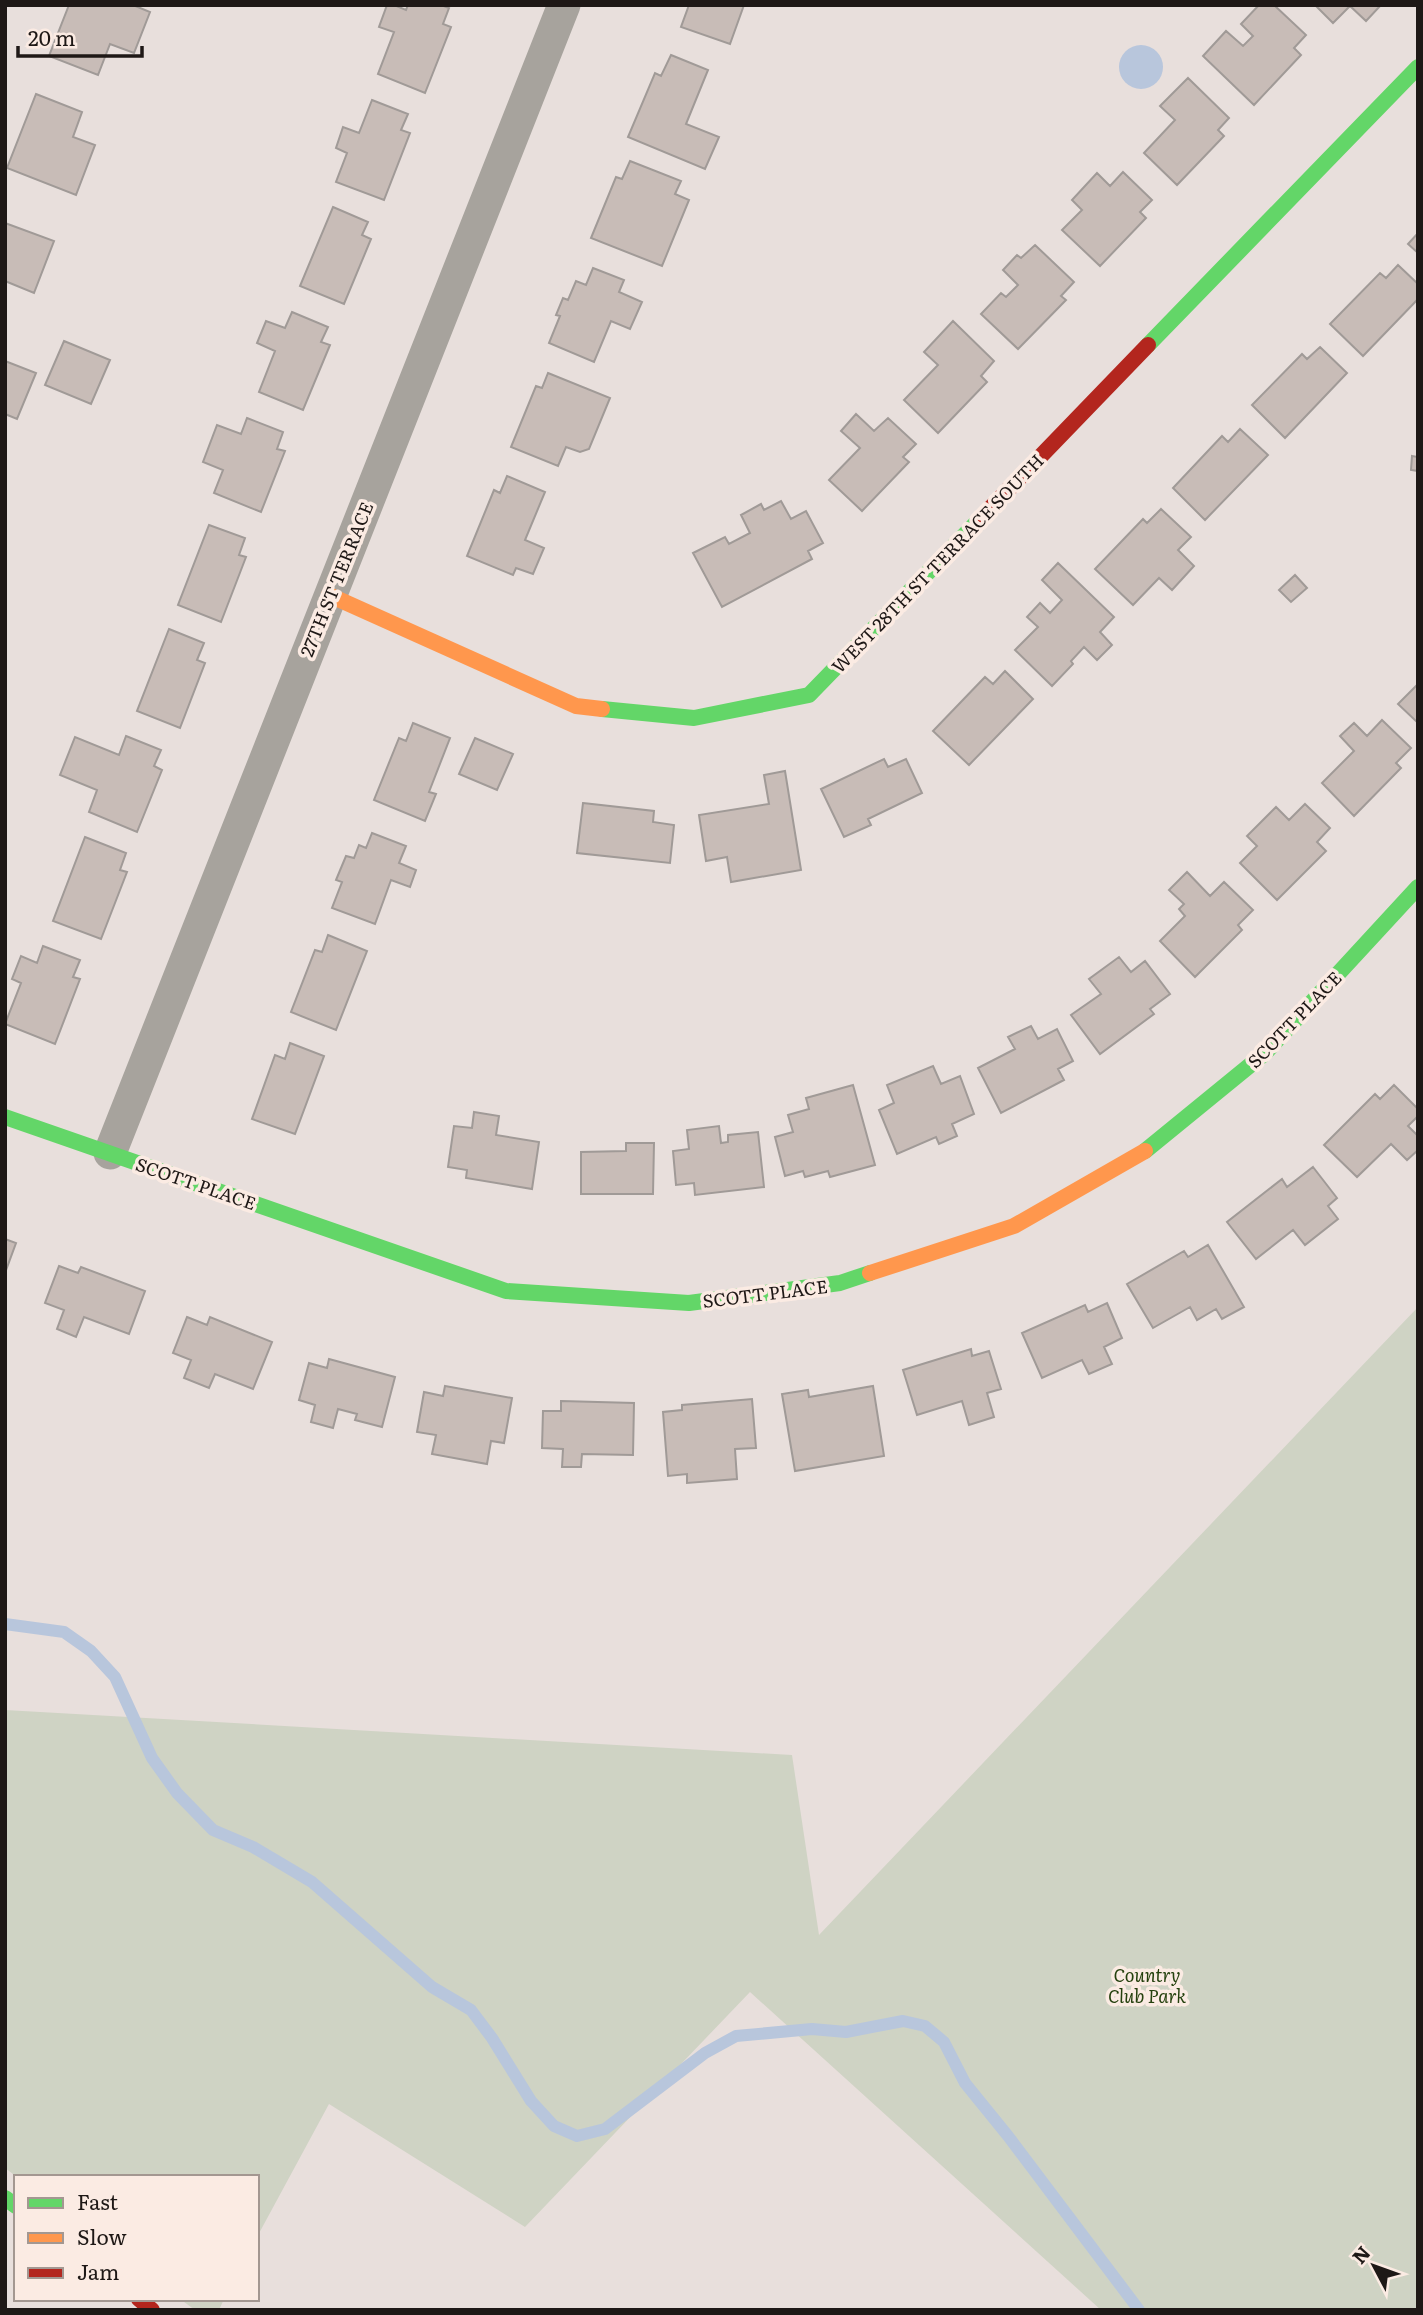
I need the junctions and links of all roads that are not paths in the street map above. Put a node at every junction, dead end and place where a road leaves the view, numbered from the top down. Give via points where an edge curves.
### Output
1 (564, 5) edge
2 (1418, 67) edge
3 (329, 595) junction
4 (1418, 887) edge
5 (5, 1117) edge
6 (110, 1153) junction

1 - 3 street, 27TH ST TERRACE
2 - 3 street, WEST 28TH ST TERRACE SOUTH via 810,695 694,718 576,706
3 - 6 street, 27TH ST TERRACE
4 - 6 street, SCOTT PLACE via 1265,1053 1147,1150 1014,1226 840,1283 689,1303 506,1291
5 - 6 street, SCOTT PLACE

